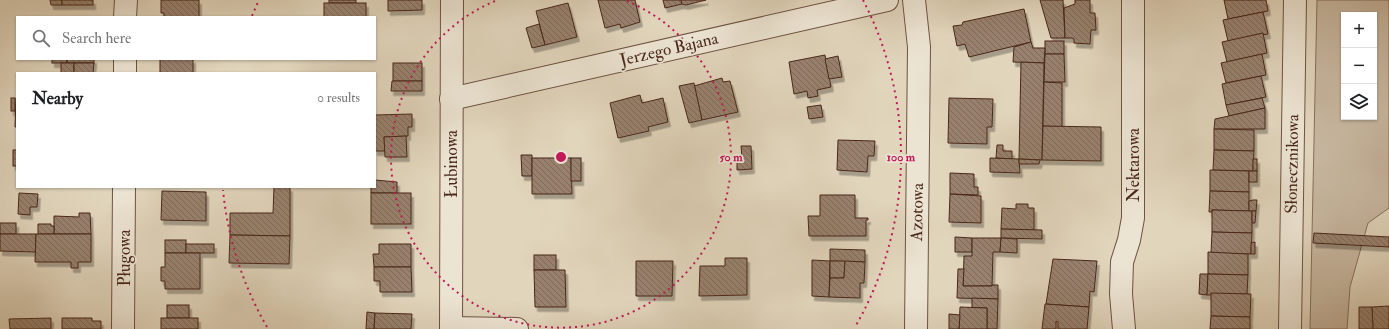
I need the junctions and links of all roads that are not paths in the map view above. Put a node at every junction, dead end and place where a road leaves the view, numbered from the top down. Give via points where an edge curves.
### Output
1 (126, 0) edge
2 (452, 0) edge
3 (887, 0) edge
4 (914, 0) edge
5 (1133, 0) edge
6 (1295, 0) edge
7 (126, 16) edge
8 (125, 60) edge
9 (125, 72) edge
10 (451, 99) junction
11 (124, 188) edge
12 (123, 329) edge
13 (451, 329) edge
14 (517, 329) edge
15 (916, 329) edge
16 (1124, 329) edge
17 (1290, 329) edge

1 - 7 street
2 - 10 street, Łubinowa
3 - 10 street, Jerzego Bajana
4 - 15 street, Azotowa via 919,47
5 - 16 street, Nektarowa via 1133,218 1122,262
6 - 17 street, Słonecznikowa
8 - 9 street
10 - 13 street, Łubinowa
11 - 12 street, Pługowa
13 - 14 street

